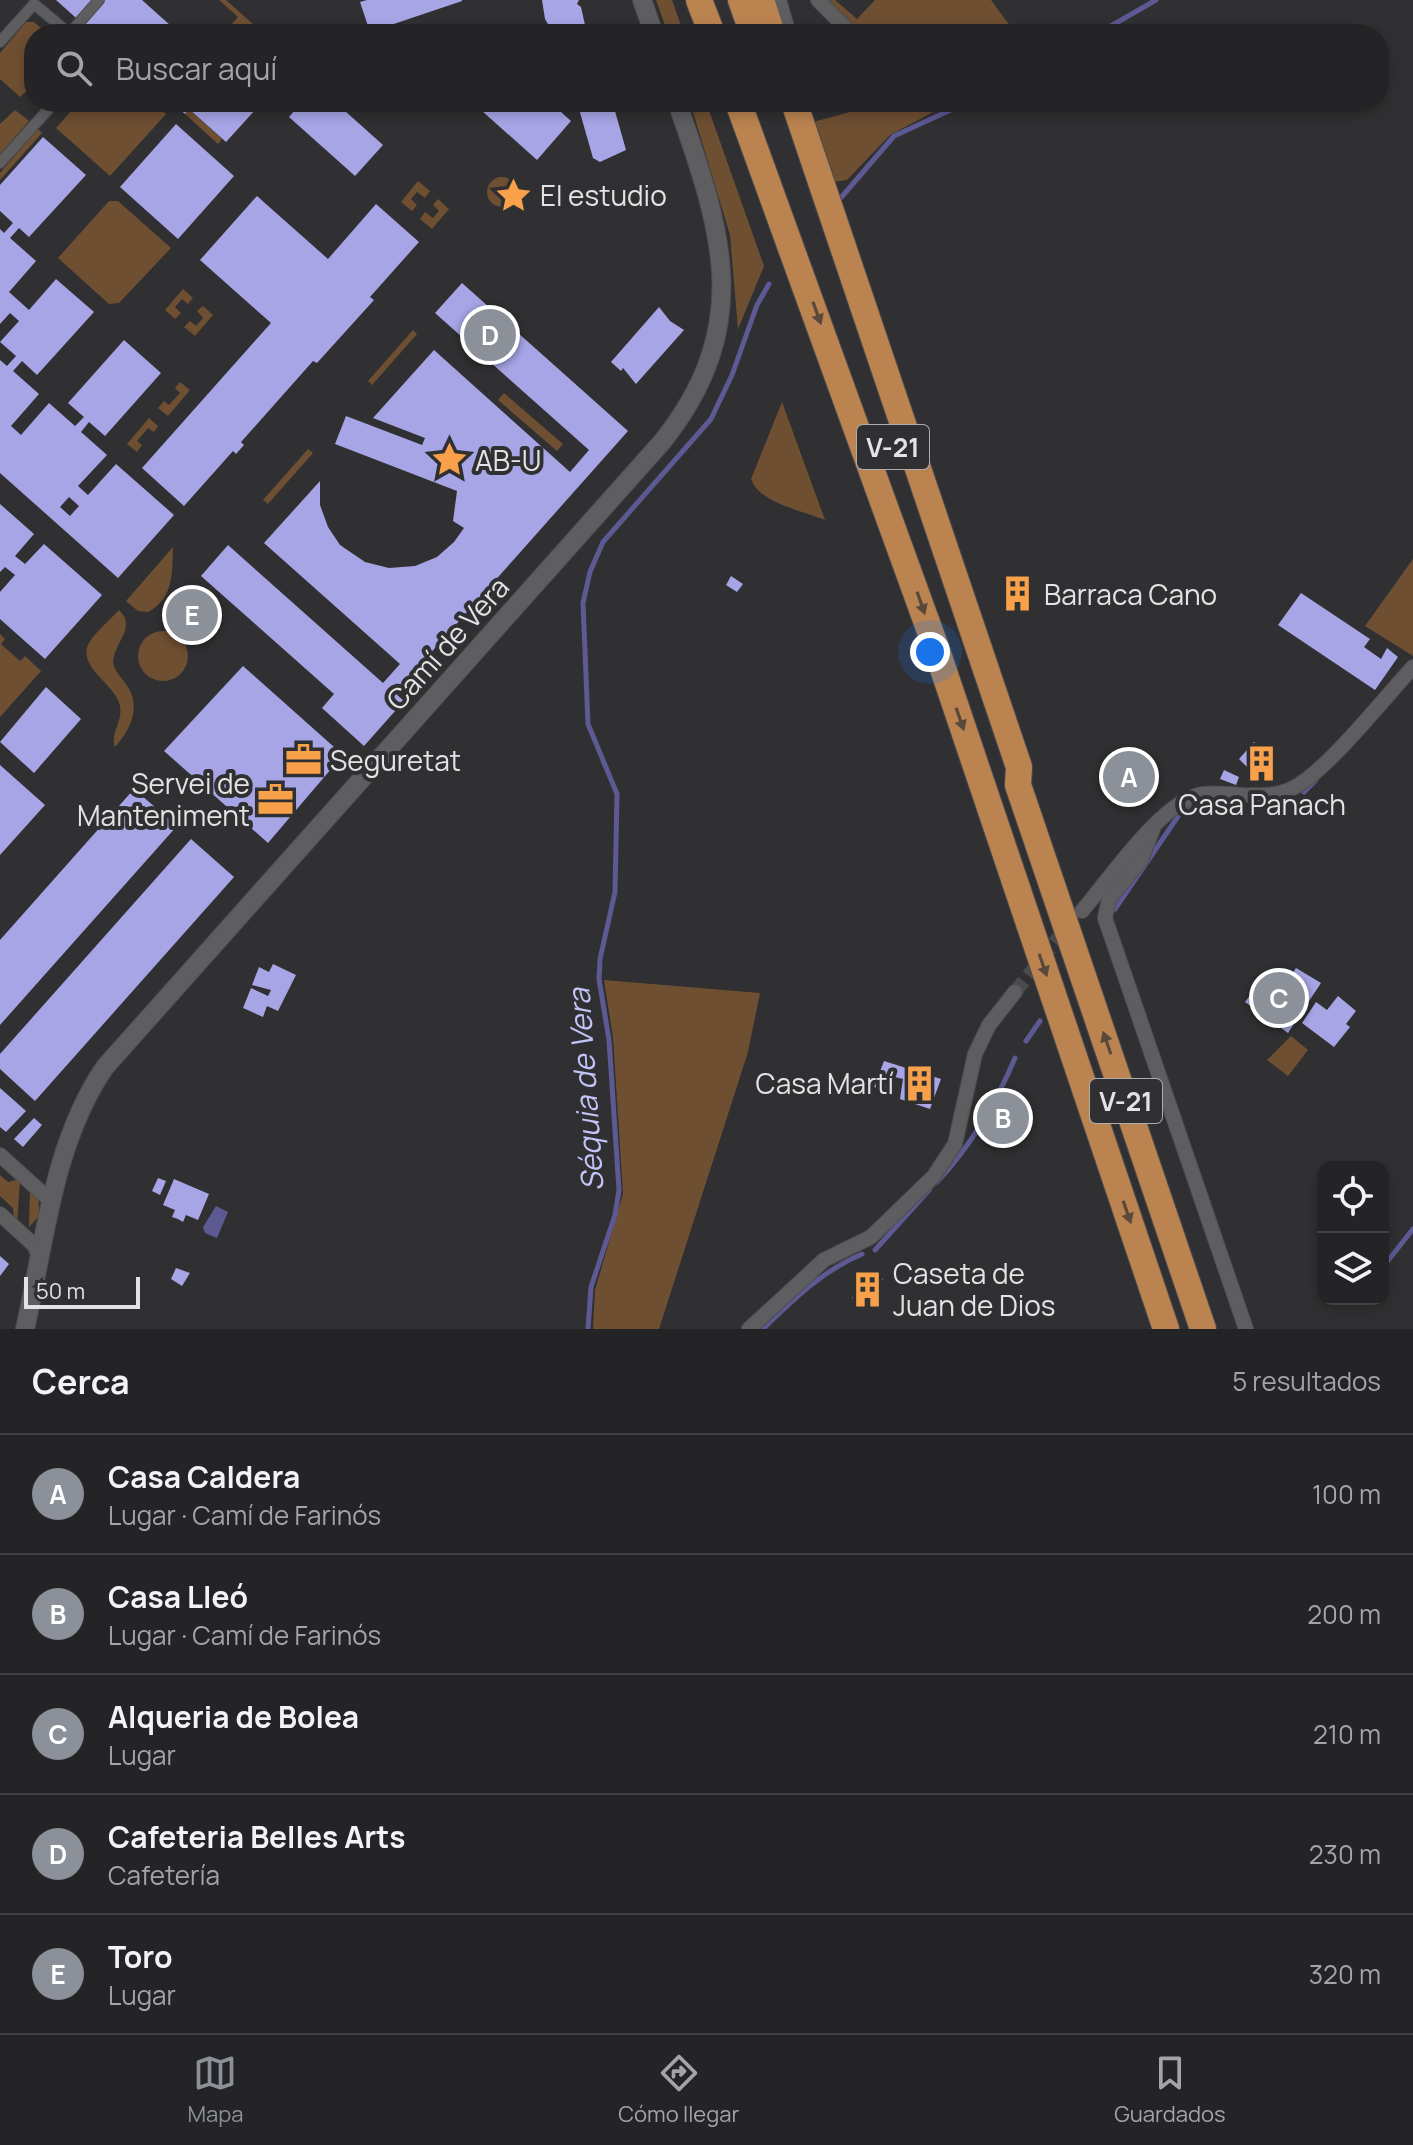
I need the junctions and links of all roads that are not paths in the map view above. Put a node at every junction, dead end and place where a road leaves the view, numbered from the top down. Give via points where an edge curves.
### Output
1 (99, 0) edge
2 (642, 0) edge
3 (699, 0) edge
4 (713, 0) edge
5 (741, 0) edge
6 (761, 0) edge
7 (779, 0) edge
8 (818, 0) edge
9 (58, 24) edge
10 (79, 24) edge
11 (650, 24) edge
12 (708, 24) edge
13 (721, 24) edge
14 (749, 24) edge
15 (769, 24) edge
16 (786, 24) edge
17 (842, 24) edge
18 (0, 42) edge
19 (46, 112) edge
20 (681, 112) edge
21 (742, 112) edge
22 (749, 112) edge
23 (779, 112) edge
24 (797, 112) edge
25 (679, 159) dead end
26 (0, 163) edge
27 (700, 167) junction
28 (791, 240) junction
29 (1413, 667) edge
30 (1018, 785) junction
31 (1153, 829) junction
32 (1082, 911) dead end
33 (1015, 992) tunnel mouth
34 (0, 1155) edge
35 (61, 1167) junction
36 (27, 1180) junction
37 (51, 1210) junction
38 (0, 1214) edge
39 (20, 1231) junction
40 (40, 1258) junction
41 (25, 1329) edge
42 (749, 1329) edge
43 (1166, 1329) edge
44 (1203, 1329) edge
45 (1246, 1329) edge

1 - 10 street
2 - 11 street
3 - 12 highway
4 - 13 highway
5 - 14 highway
6 - 15 highway
7 - 16 street
8 - 17 street
9 - 18 street via 34,4
19 - 26 street
20 - 27 street, Camí de Vera
21 - 28 highway
22 - 28 highway, V-21
23 - 30 highway, V-21 via 1004,775
24 - 30 highway via 1019,767
25 - 27 street
27 - 35 street, Camí de Vera via 710,201 722,298 712,359 691,404 105,1067 83,1098
28 -> 43 highway, V-21 via 930,631
29 - 31 street via 1294,788 1274,794 1202,794 1186,799
44 -> 30 highway, V-21
31 - 32 street
31 - 45 street via 1141,860 1109,899 1105,918
33 - 42 street via 975,1054 955,1144 934,1176 871,1237 824,1260
34 - 36 street
35 - 36 street via 49,1180
35 - 37 street, Camí de Vera
36 - 37 street
37 - 39 street via 38,1229
37 - 40 street, Camí de Vera
38 - 39 street
39 - 40 street
40 - 41 street, Camí de Vera

